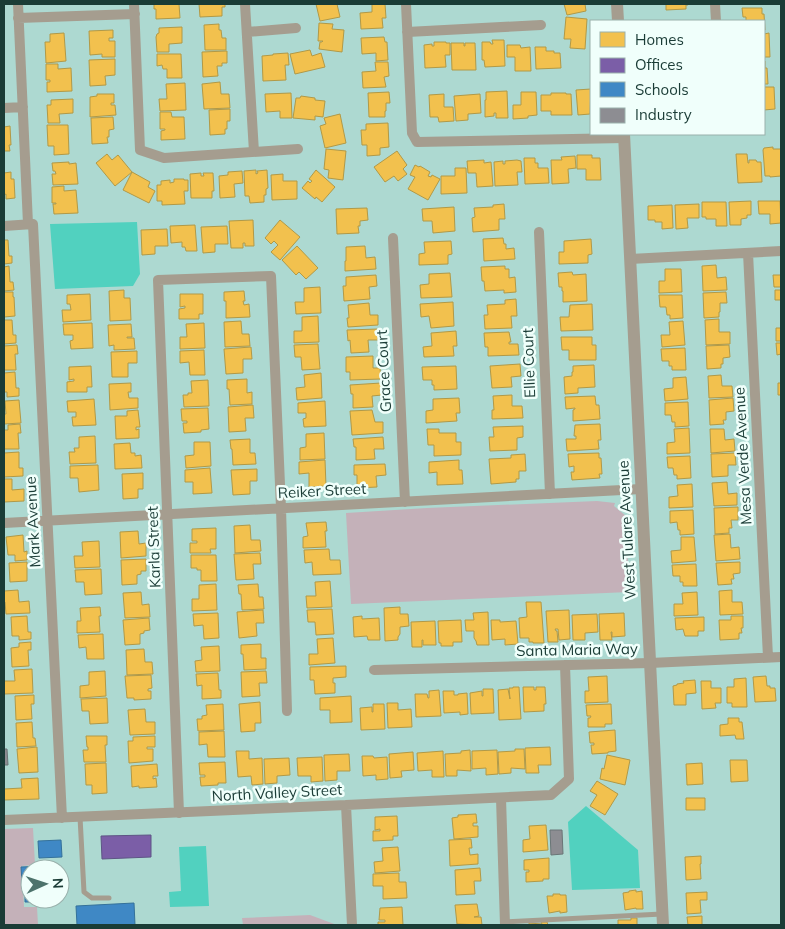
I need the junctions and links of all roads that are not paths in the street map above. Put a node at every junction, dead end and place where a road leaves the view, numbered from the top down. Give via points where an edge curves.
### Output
1 (18, 4) edge
2 (245, 4) edge
3 (406, 4) edge
4 (617, 4) edge
5 (715, 4) edge
6 (134, 9) edge
7 (18, 18) junction
8 (618, 20) edge
9 (716, 20) edge
10 (541, 25) dead end
11 (296, 28) dead end
12 (247, 32) junction
13 (407, 32) junction
14 (23, 107) junction
15 (4, 108) edge
16 (624, 136) edge
17 (298, 149) dead end
18 (254, 152) junction
19 (31, 224) junction
20 (4, 226) edge
21 (539, 232) dead end
22 (393, 238) dead end
23 (781, 251) edge
24 (748, 253) junction
25 (630, 260) junction
26 (641, 489) junction
27 (550, 494) junction
28 (405, 502) junction
29 (281, 508) junction
30 (167, 514) junction
31 (48, 521) junction
32 (4, 523) edge
33 (781, 656) edge
34 (768, 657) junction
35 (650, 663) junction
36 (565, 665) junction
37 (374, 670) dead end
38 (287, 711) dead end
39 (501, 798) junction
40 (346, 806) junction
41 (178, 813) junction
42 (80, 817) junction
43 (62, 818) junction
44 (4, 820) edge
45 (109, 898) dead end
46 (662, 920) edge
47 (505, 924) edge
48 (352, 925) edge

1 - 7 street, Mark Avenue
2 - 12 street
3 - 13 street
4 - 8 street
5 - 9 street
6 - 7 street
6 - 18 street via 140,150 164,158
7 - 14 street, Mark Avenue
10 - 13 street
11 - 12 street
12 - 18 street
13 - 16 street via 412,132 417,142
14 - 15 street
14 - 19 street, Mark Avenue
16 - 25 street, West Tulare Avenue
17 - 18 street
19 - 20 street
19 - 31 street, Mark Avenue
21 - 27 street, Ellie Court
22 - 28 street, Grace Court
23 - 24 street
24 - 25 street
24 - 34 street, Mesa Verde Avenue
25 - 26 street, West Tulare Avenue
26 - 27 street, Reiker Street
26 - 35 street, West Tulare Avenue
27 - 28 street, Reiker Street
28 - 29 street, Reiker Street
29 - 30 street, Reiker Street
29 - 30 street, Karla Street via 271,276 158,280
29 - 38 street
30 - 31 street, Reiker Street
30 - 41 street, Karla Street
31 - 32 street, Reiker Street
31 - 43 street, Mark Avenue
33 - 34 street, Santa Maria Way
34 - 35 street, Santa Maria Way
35 - 36 street, Santa Maria Way
35 - 46 street, West Tulare Avenue
36 - 37 street, Santa Maria Way
36 - 39 street, North Valley Street via 569,779 551,795
39 - 40 street, North Valley Street
39 - 47 street
40 - 41 street, North Valley Street
40 - 48 street
41 - 42 street, North Valley Street
42 - 43 street, North Valley Street
42 - 45 lane via 84,892 92,898
43 - 44 street, North Valley Street
46 - 47 lane

